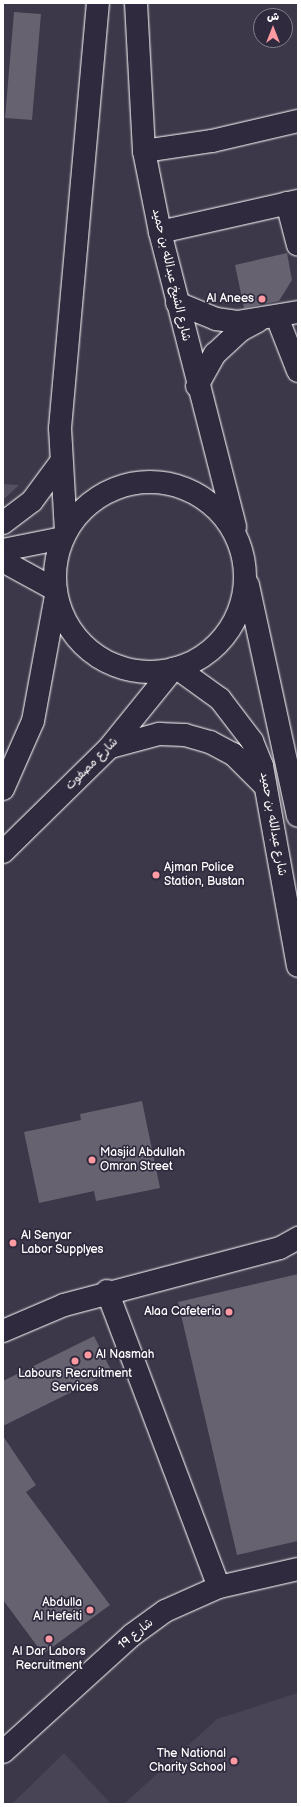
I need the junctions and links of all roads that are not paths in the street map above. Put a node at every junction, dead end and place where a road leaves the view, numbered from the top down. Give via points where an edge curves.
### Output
1 (98, 3) edge
2 (136, 3) edge
3 (298, 121) edge
4 (144, 151) junction
5 (292, 202) edge
6 (160, 232) junction
7 (298, 245) edge
8 (177, 303) junction
9 (278, 317) edge
10 (298, 371) edge
11 (197, 386) junction
12 (60, 463) junction
13 (3, 523) edge
14 (65, 535) junction
15 (239, 542) junction
16 (3, 550) edge
17 (3, 561) edge
18 (246, 573) junction
19 (56, 592) junction
20 (175, 669) junction
21 (110, 748) junction
22 (3, 789) edge
23 (269, 791) junction
24 (298, 816) edge
25 (3, 852) edge
26 (298, 966) edge
27 (292, 1246) edge
28 (107, 1291) junction
29 (3, 1331) edge
30 (298, 1569) edge
31 (219, 1587) junction
32 (3, 1752) edge

1 - 12 street
2 - 4 street, شارع الشيخ عبدالله بن حميد
3 - 4 street via 212,141
4 - 6 street, شارع الشيخ عبدالله بن حميد
5 - 6 street
5 - 7 street
6 - 8 street, شارع الشيخ عبدالله بن حميد
8 - 9 street via 216,318
8 - 11 street, شارع الشيخ عبدالله بن حميد
9 - 10 street
9 - 11 street via 241,330 215,354
11 - 15 street, شارع الشيخ عبدالله بن حميد
12 - 13 street via 32,501
12 - 14 street
14 - 15 street via 82,510 104,494 129,484 156,482 182,487 206,500 226,518
14 - 16 street
14 - 19 street via 55,572
15 - 18 street, شارع عبدالله بن حميد
17 - 19 street
18 - 20 street via 242,604 228,633 205,655
18 - 24 street, شارع عبدالله بن حميد
19 - 20 street via 72,630 99,657 122,668 147,672
19 - 22 street via 33,721
20 - 21 street, شارع مصفوت
20 - 23 street, شارع عبدالله بن حميد via 220,699 237,719 252,741
21 - 23 street via 159,734 185,735 210,742 253,771
21 - 25 street, شارع مصفوت
23 - 26 street, شارع عبدالله بن حميد
27 - 28 street
28 - 29 street via 57,1307
28 - 31 street
30 - 31 street, شارع 19
31 - 32 street, شارع 19 via 183,1601 144,1626

